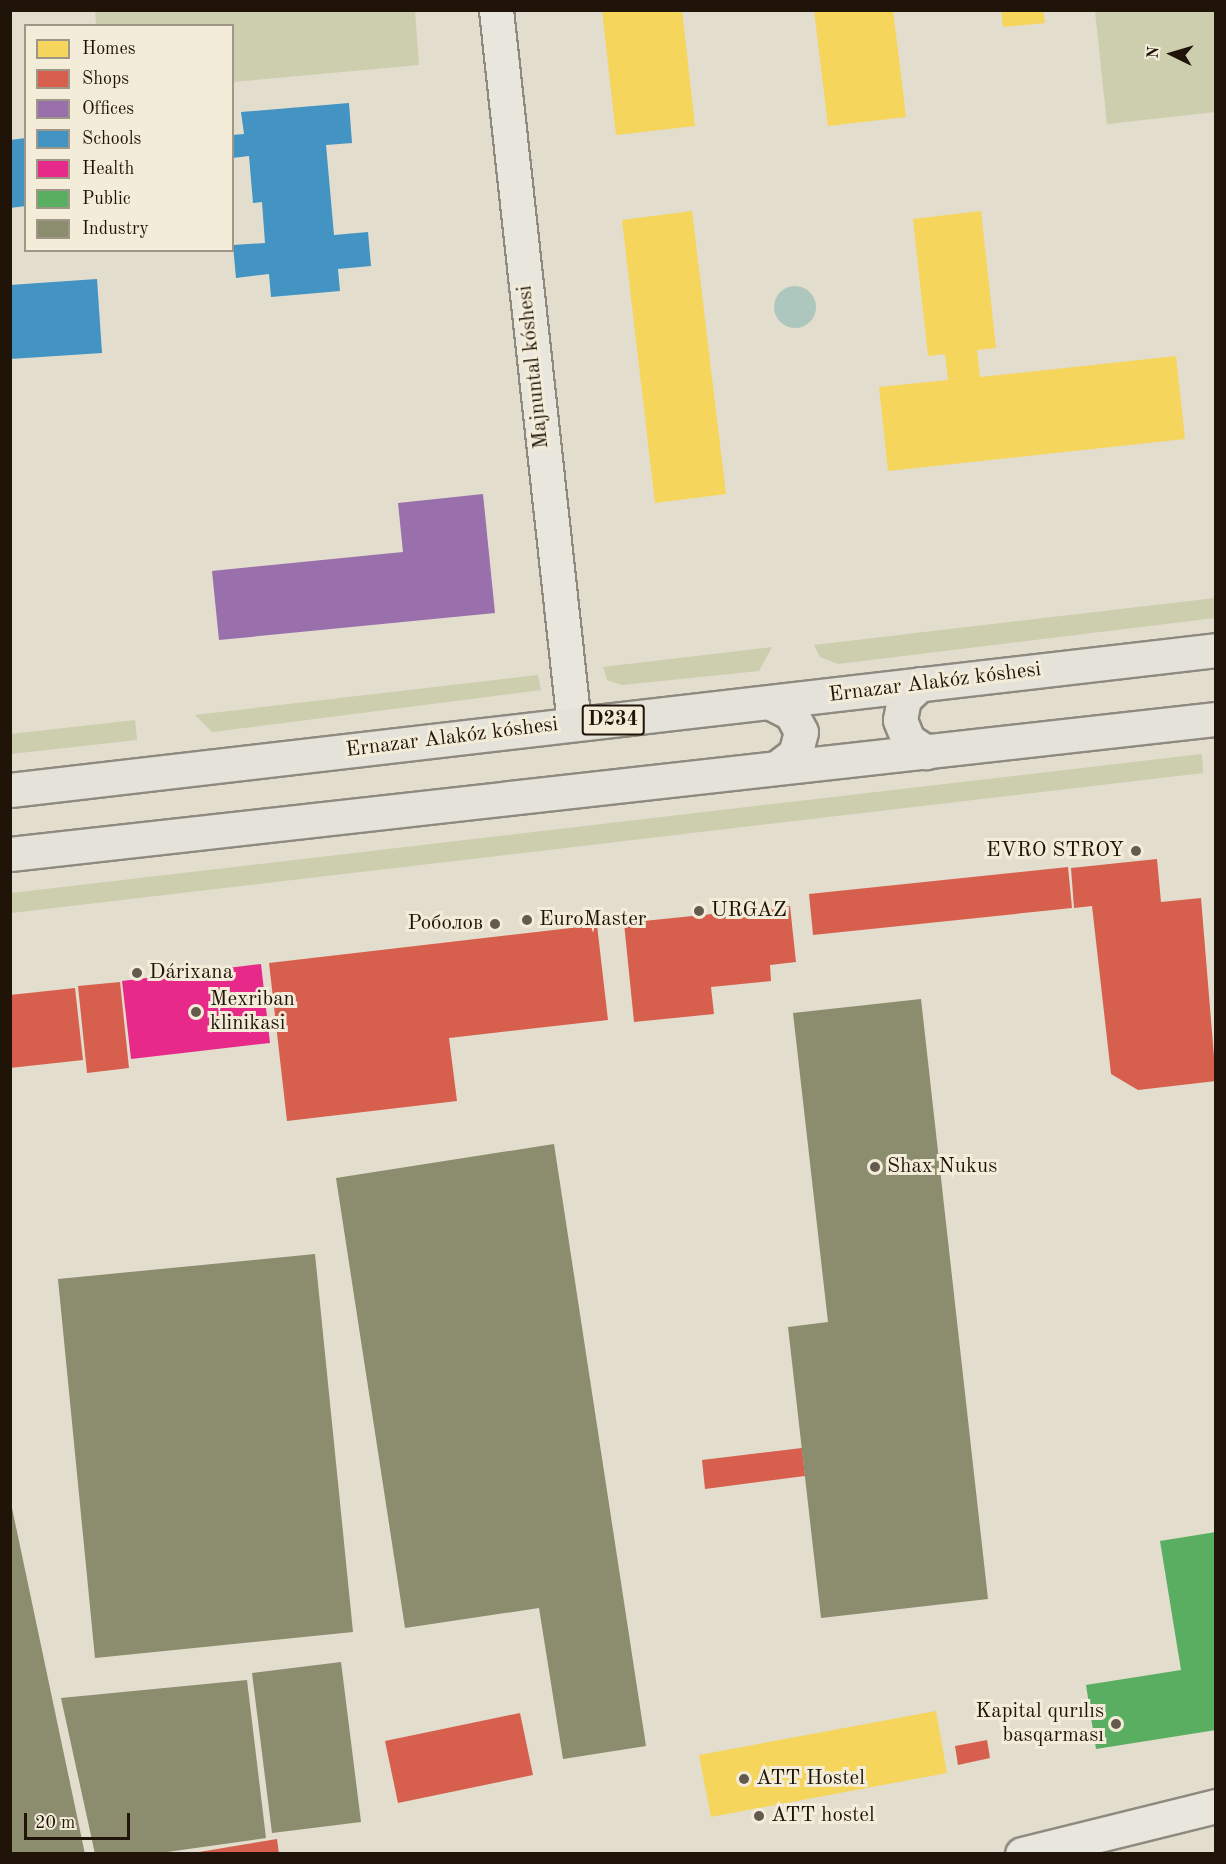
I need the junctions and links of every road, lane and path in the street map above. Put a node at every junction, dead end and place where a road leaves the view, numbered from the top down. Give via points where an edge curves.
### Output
1 (496, 10) edge
2 (1215, 650) edge
3 (920, 684) junction
4 (771, 703) junction
5 (1215, 719) edge
6 (574, 724) junction
7 (926, 752) junction
8 (778, 767) junction
9 (10, 790) edge
10 (10, 854) edge
11 (1215, 1806) edge
12 (1022, 1854) edge

1 - 6 street, Majnuntal kóshesi
2 - 3 main road, Ernazar Alakóz kóshesi / D234
3 - 4 main road, Ernazar Alakóz kóshesi / D234
3 - 7 main road via 904,699 900,720 908,740
4 - 6 main road, Ernazar Alakóz kóshesi / D234
4 - 8 main road via 791,713 801,732 795,754
5 - 7 main road
6 - 9 main road, Ernazar Alakóz kóshesi / D234
7 - 8 main road
8 - 10 main road
11 - 12 street

